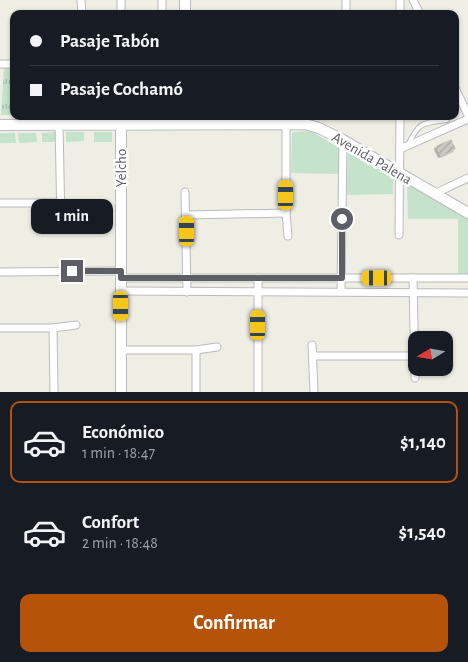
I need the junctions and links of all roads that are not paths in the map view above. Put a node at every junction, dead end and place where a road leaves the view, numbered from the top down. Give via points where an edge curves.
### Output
1 (459, 97) edge
2 (468, 117) edge
3 (185, 120) edge
4 (250, 120) edge
5 (400, 120) edge
6 (447, 120) dead end
7 (286, 124) junction
8 (0, 125) edge
9 (60, 125) junction
10 (121, 125) junction
11 (343, 140) junction
12 (408, 145) junction
13 (400, 149) junction
14 (400, 174) junction
15 (468, 178) edge
16 (185, 192) dead end
17 (436, 193) junction
18 (59, 203) junction
19 (0, 204) edge
20 (468, 212) edge
21 (286, 213) junction
22 (187, 215) junction
23 (61, 224) dead end
24 (399, 235) dead end
25 (288, 236) dead end
26 (0, 272) edge
27 (121, 274) junction
28 (187, 278) junction
29 (258, 278) junction
30 (342, 278) junction
31 (413, 278) junction
32 (468, 278) edge
33 (121, 292) junction
34 (187, 292) junction
35 (258, 292) junction
36 (342, 292) junction
37 (413, 292) junction
38 (468, 293) edge
39 (76, 325) dead end
40 (0, 328) edge
41 (53, 328) junction
42 (413, 331) edge
43 (312, 345) dead end
44 (217, 347) dead end
45 (121, 350) junction
46 (196, 350) junction
47 (314, 356) junction
48 (408, 356) edge
49 (54, 392) edge
50 (121, 392) edge
51 (196, 392) edge
52 (258, 392) edge
53 (314, 392) edge

1 - 2 street
2 - 12 street
3 - 4 street, Avenida Palena
3 - 10 street, Avenida Palena
4 - 7 street, Avenida Palena
5 - 13 street
6 - 12 lane via 418,126
7 - 11 street, Avenida Palena via 310,125
7 - 21 street
8 - 9 street, Avenida Palena
9 - 10 street, Avenida Palena
9 - 18 street
10 - 27 street, Yelcho
11 - 14 street, Avenida Palena
11 - 30 street
12 - 13 street
13 - 14 street
14 - 17 street, Avenida Palena
14 - 24 street
15 - 17 street
16 - 22 street
17 - 20 street, Avenida Palena
18 - 19 street
18 - 23 street
21 - 22 street
21 - 25 street
22 - 28 street
26 - 27 street
27 - 28 street
27 - 33 street, Yelcho
28 - 29 street
28 - 34 street
29 - 30 street
29 - 35 street
30 - 31 street
30 - 36 street
31 - 32 street
31 - 37 street
33 - 34 street
33 - 45 street, Yelcho
34 - 35 street
35 - 36 street
35 - 52 street
36 - 37 street
37 - 38 street
37 - 42 street
39 - 41 street
40 - 41 street
41 - 49 street
43 - 47 street
44 - 46 street
45 - 46 street
45 - 50 street, Yelcho
46 - 51 street
47 - 48 street
47 - 53 street

